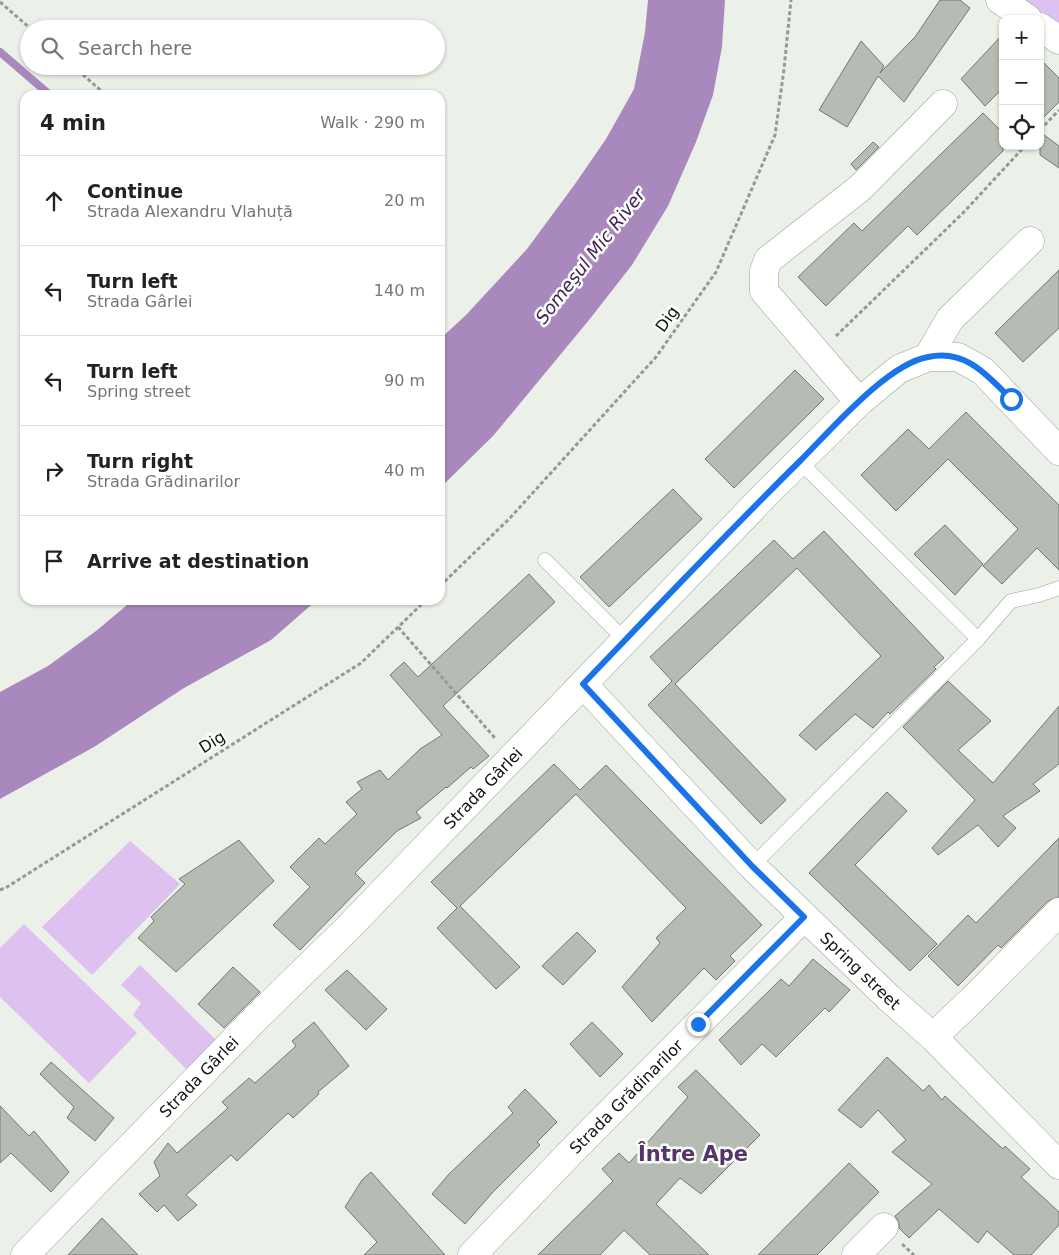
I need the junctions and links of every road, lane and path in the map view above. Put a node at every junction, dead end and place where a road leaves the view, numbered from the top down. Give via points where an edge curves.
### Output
1 (790, 0) edge
2 (1000, 0) edge
3 (0, 2) edge
4 (1022, 15) edge
5 (21, 20) edge
6 (1044, 30) edge
7 (1059, 40) edge
8 (83, 75) edge
9 (100, 90) edge
10 (943, 104) dead end
11 (1059, 110) edge
12 (1044, 126) edge
13 (1022, 150) edge
14 (1030, 241) dead end
15 (818, 354) junction
16 (928, 357) junction
17 (859, 402) junction
18 (1059, 451) edge
19 (799, 461) junction
20 (545, 560) dead end
21 (445, 581) edge
22 (1059, 588) edge
23 (421, 605) edge
24 (398, 627) junction
25 (631, 634) junction
26 (978, 639) junction
27 (583, 684) junction
28 (512, 757) junction
29 (752, 866) junction
30 (0, 890) edge
31 (1059, 912) edge
32 (804, 917) junction
33 (933, 1037) junction
34 (1059, 1165) edge
35 (884, 1227) dead end
36 (25, 1255) edge
37 (472, 1255) edge
38 (856, 1255) edge

1 - 21 path, Dig via 775,135 716,272 656,357 510,518
2 - 4 street
3 - 5 path
6 - 7 street
8 - 9 path
10 - 15 street via 860,188 768,260 764,271 764,291
11 - 12 path
13 - 15 path via 963,213
14 - 16 street via 950,319
15 - 17 street
16 - 17 street, Strada Gârlei via 899,368
16 - 18 street, Strada Gârlei via 958,357 983,371
17 - 19 street, Strada Gârlei
19 - 25 street, Strada Gârlei
19 - 26 lane
20 - 25 lane
22 - 26 lane via 1012,601
23 - 24 path, Dig
24 - 28 path
24 - 30 path, Dig via 360,663
25 - 27 street, Strada Gârlei
26 - 29 lane
27 - 28 street, Strada Gârlei
27 - 29 street, Spring street
28 - 36 street, Strada Gârlei via 347,930 249,1025
29 - 32 street, Spring street
31 - 33 street
32 - 33 street, Spring street
32 - 37 street, Strada Grădinarilor
33 - 34 street, Spring street
35 - 38 street

